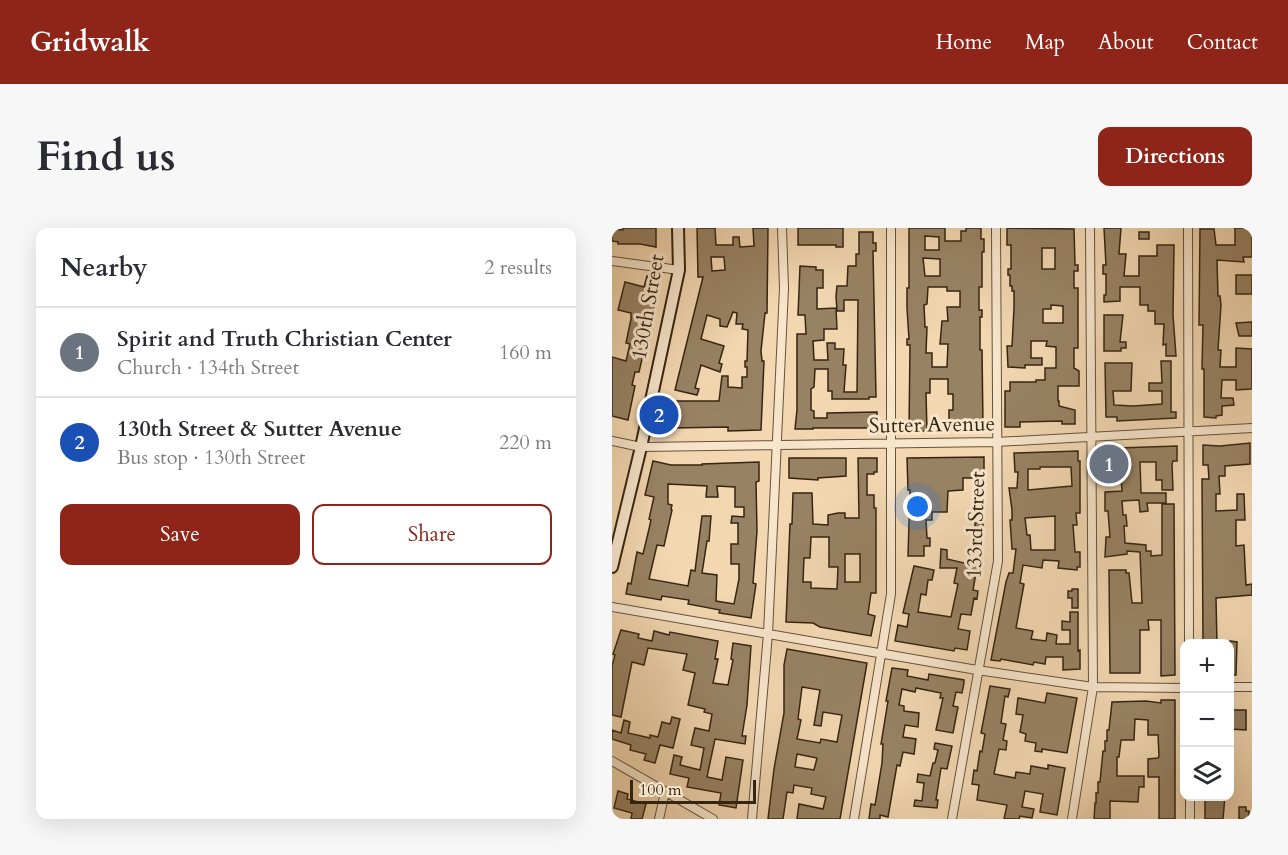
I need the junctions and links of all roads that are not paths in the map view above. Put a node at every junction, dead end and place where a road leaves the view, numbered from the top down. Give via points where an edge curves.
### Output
1 (678, 228) edge
2 (782, 228) edge
3 (891, 228) edge
4 (996, 228) edge
5 (1090, 228) edge
6 (1188, 228) edge
7 (612, 261) edge
8 (679, 270) junction
9 (1252, 428) edge
10 (1188, 431) junction
11 (1092, 436) junction
12 (612, 441) edge
13 (996, 442) junction
14 (776, 444) junction
15 (892, 444) junction
16 (641, 447) junction
17 (612, 567) edge
18 (612, 607) edge
19 (768, 634) junction
20 (1189, 639) edge
21 (883, 653) junction
22 (977, 669) junction
23 (1093, 687) junction
24 (1234, 687) edge
25 (1252, 687) edge
26 (1180, 688) edge
27 (612, 761) edge
28 (665, 792) junction
29 (1190, 801) edge
30 (659, 819) edge
31 (713, 819) edge
32 (752, 819) edge
33 (854, 819) edge
34 (952, 819) edge
35 (1072, 819) edge
36 (1190, 819) edge

1 - 8 street, 130th Street
2 - 14 street via 784,288
3 - 15 street
4 - 13 street, 133rd Street
5 - 11 street
6 - 10 street
7 - 8 street
8 - 16 street, 130th Street
9 - 10 street, Sutter Avenue
10 - 11 street, Sutter Avenue
10 - 20 street
11 - 13 street, Sutter Avenue
11 - 23 street
12 - 16 street, Sutter Avenue
13 - 15 street, Sutter Avenue
13 - 22 street, 133rd Street via 998,561
14 - 15 street, Sutter Avenue
14 - 16 street, Sutter Avenue
14 - 19 street
15 - 21 street via 891,594
16 - 17 street, 130th Street
18 - 19 street
19 - 21 street
19 - 32 street
21 - 22 street
21 - 33 street
22 - 23 street
22 - 34 street, 133rd Street
23 - 26 street
23 - 35 street
24 - 25 street
27 - 28 street
28 - 30 street
28 - 31 street
29 - 36 street

